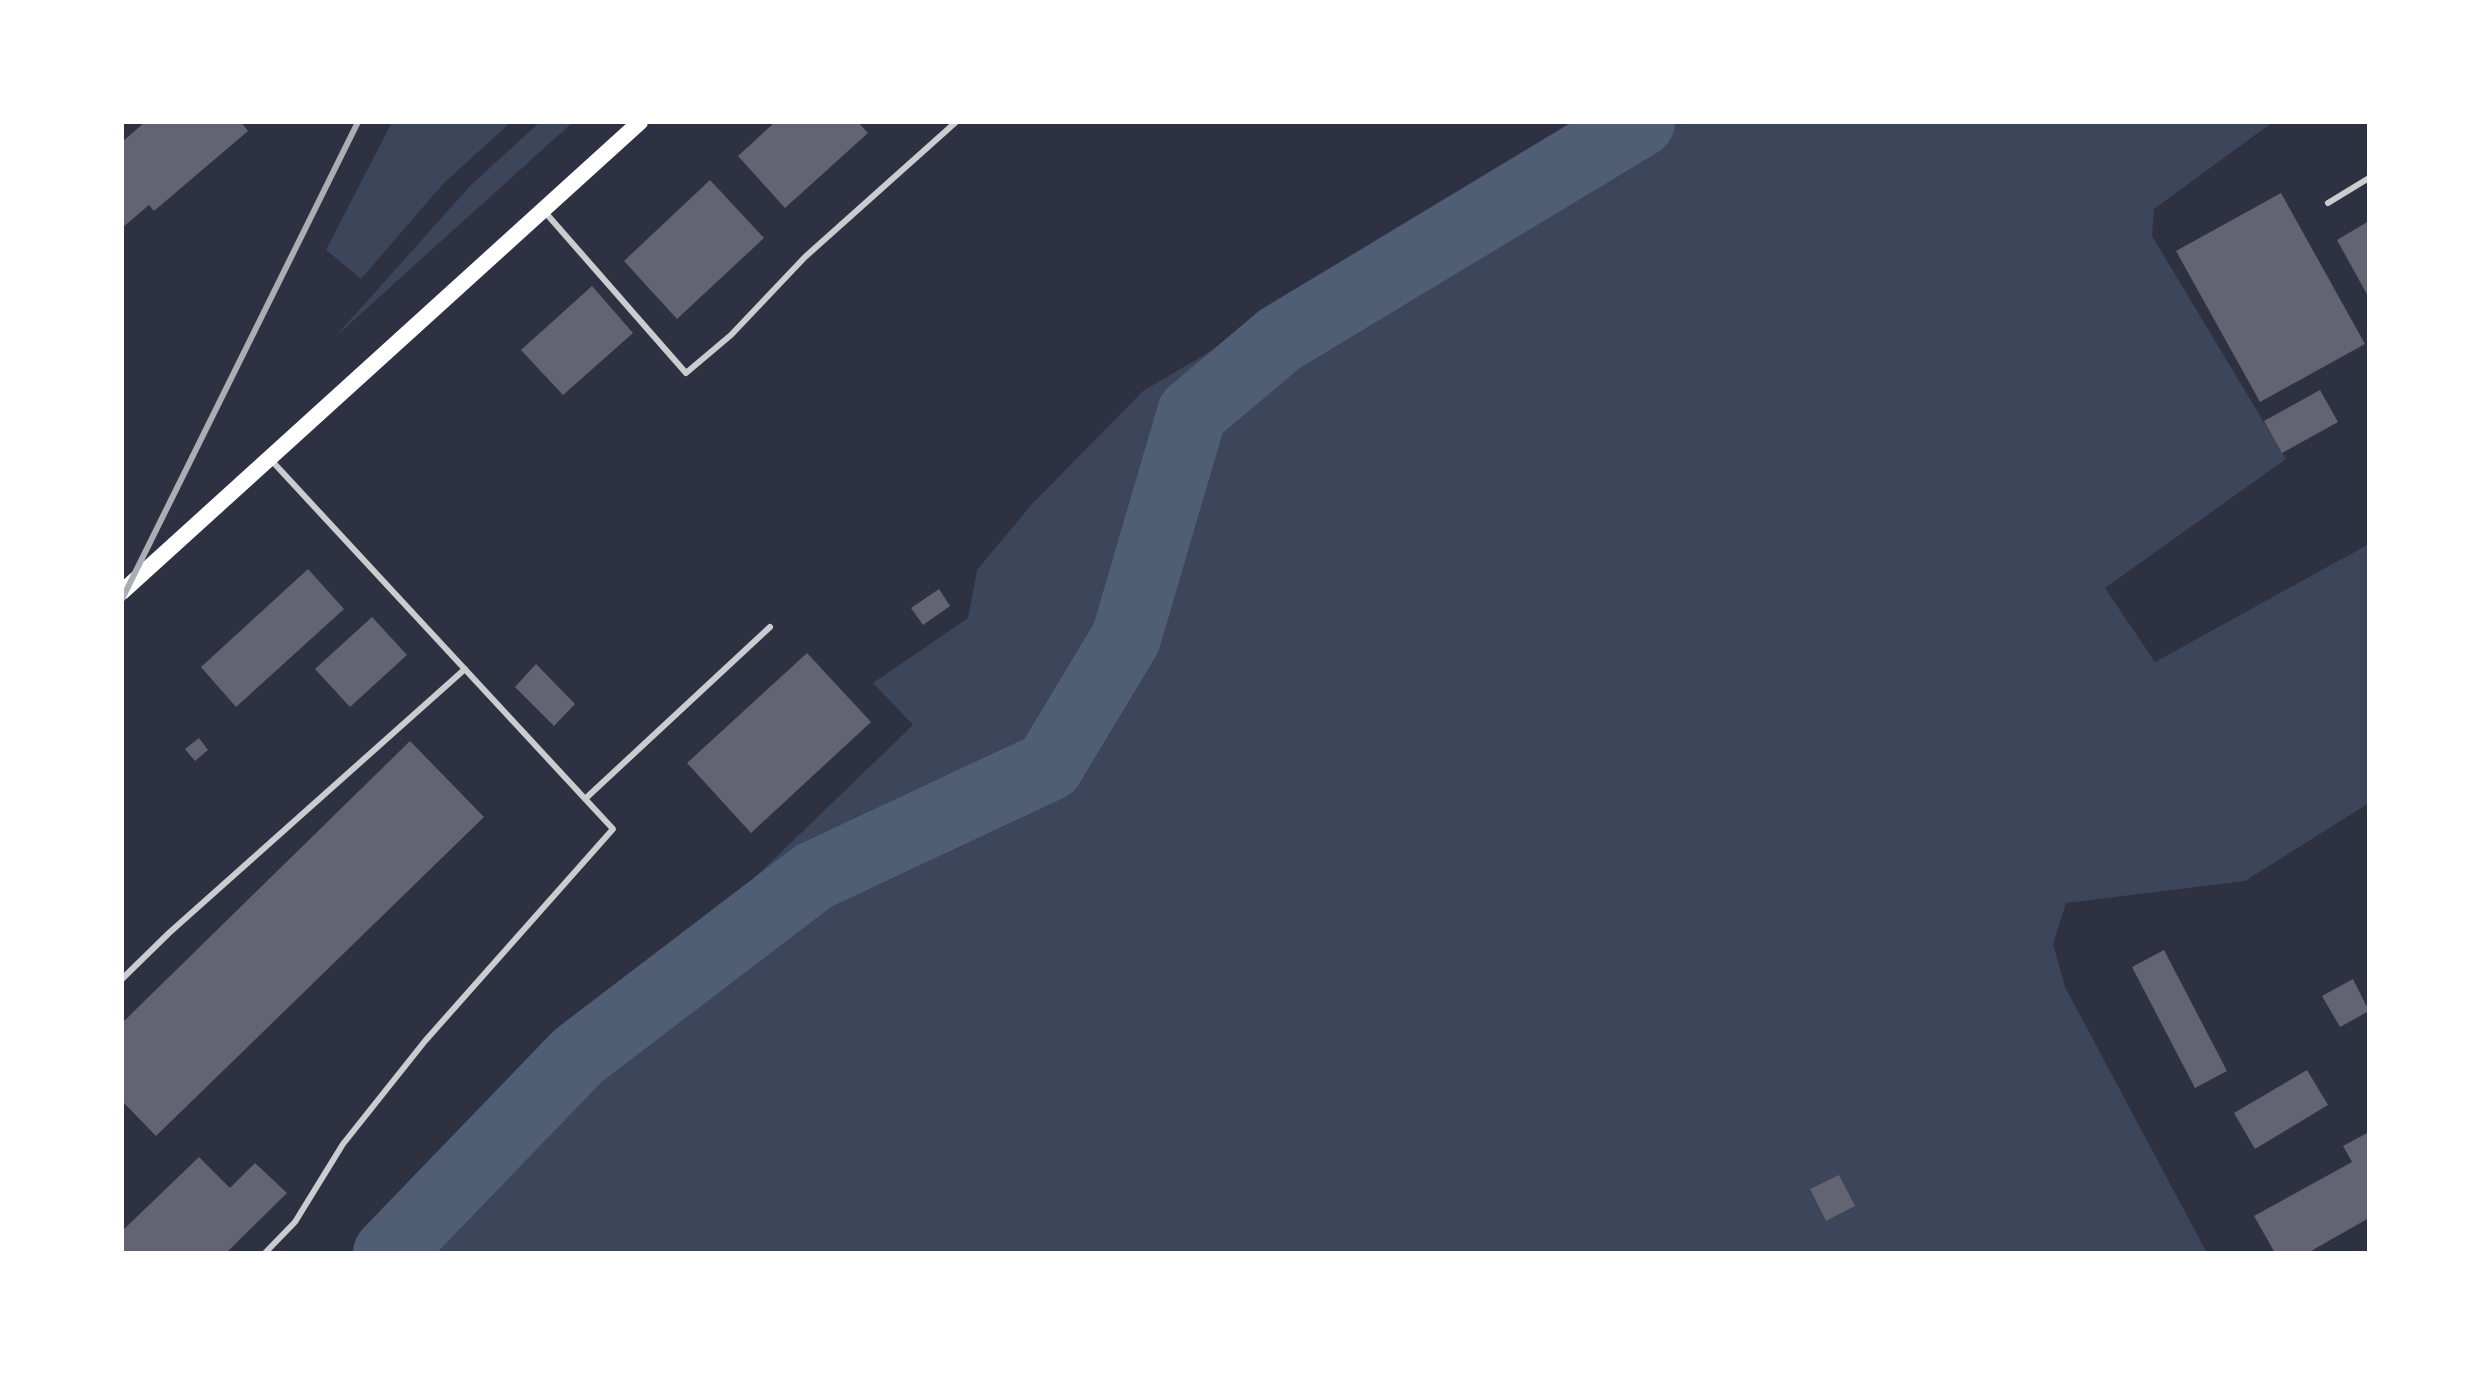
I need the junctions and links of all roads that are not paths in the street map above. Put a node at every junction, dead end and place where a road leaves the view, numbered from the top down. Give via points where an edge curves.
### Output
1 (640, 122) edge
2 (956, 122) edge
3 (2369, 178) edge
4 (2328, 203) dead end
5 (543, 210) junction
6 (269, 458) junction
7 (125, 589) edge
8 (770, 627) dead end
9 (465, 669) junction
10 (585, 799) junction
11 (122, 979) edge
12 (265, 1253) edge

1 - 5 main road
2 - 5 lane via 686,373
3 - 4 lane
5 - 6 main road
6 - 7 main road
6 - 9 lane
8 - 10 lane
9 - 10 lane
9 - 11 lane
10 - 12 lane via 613,829 425,1041 343,1144 295,1222

